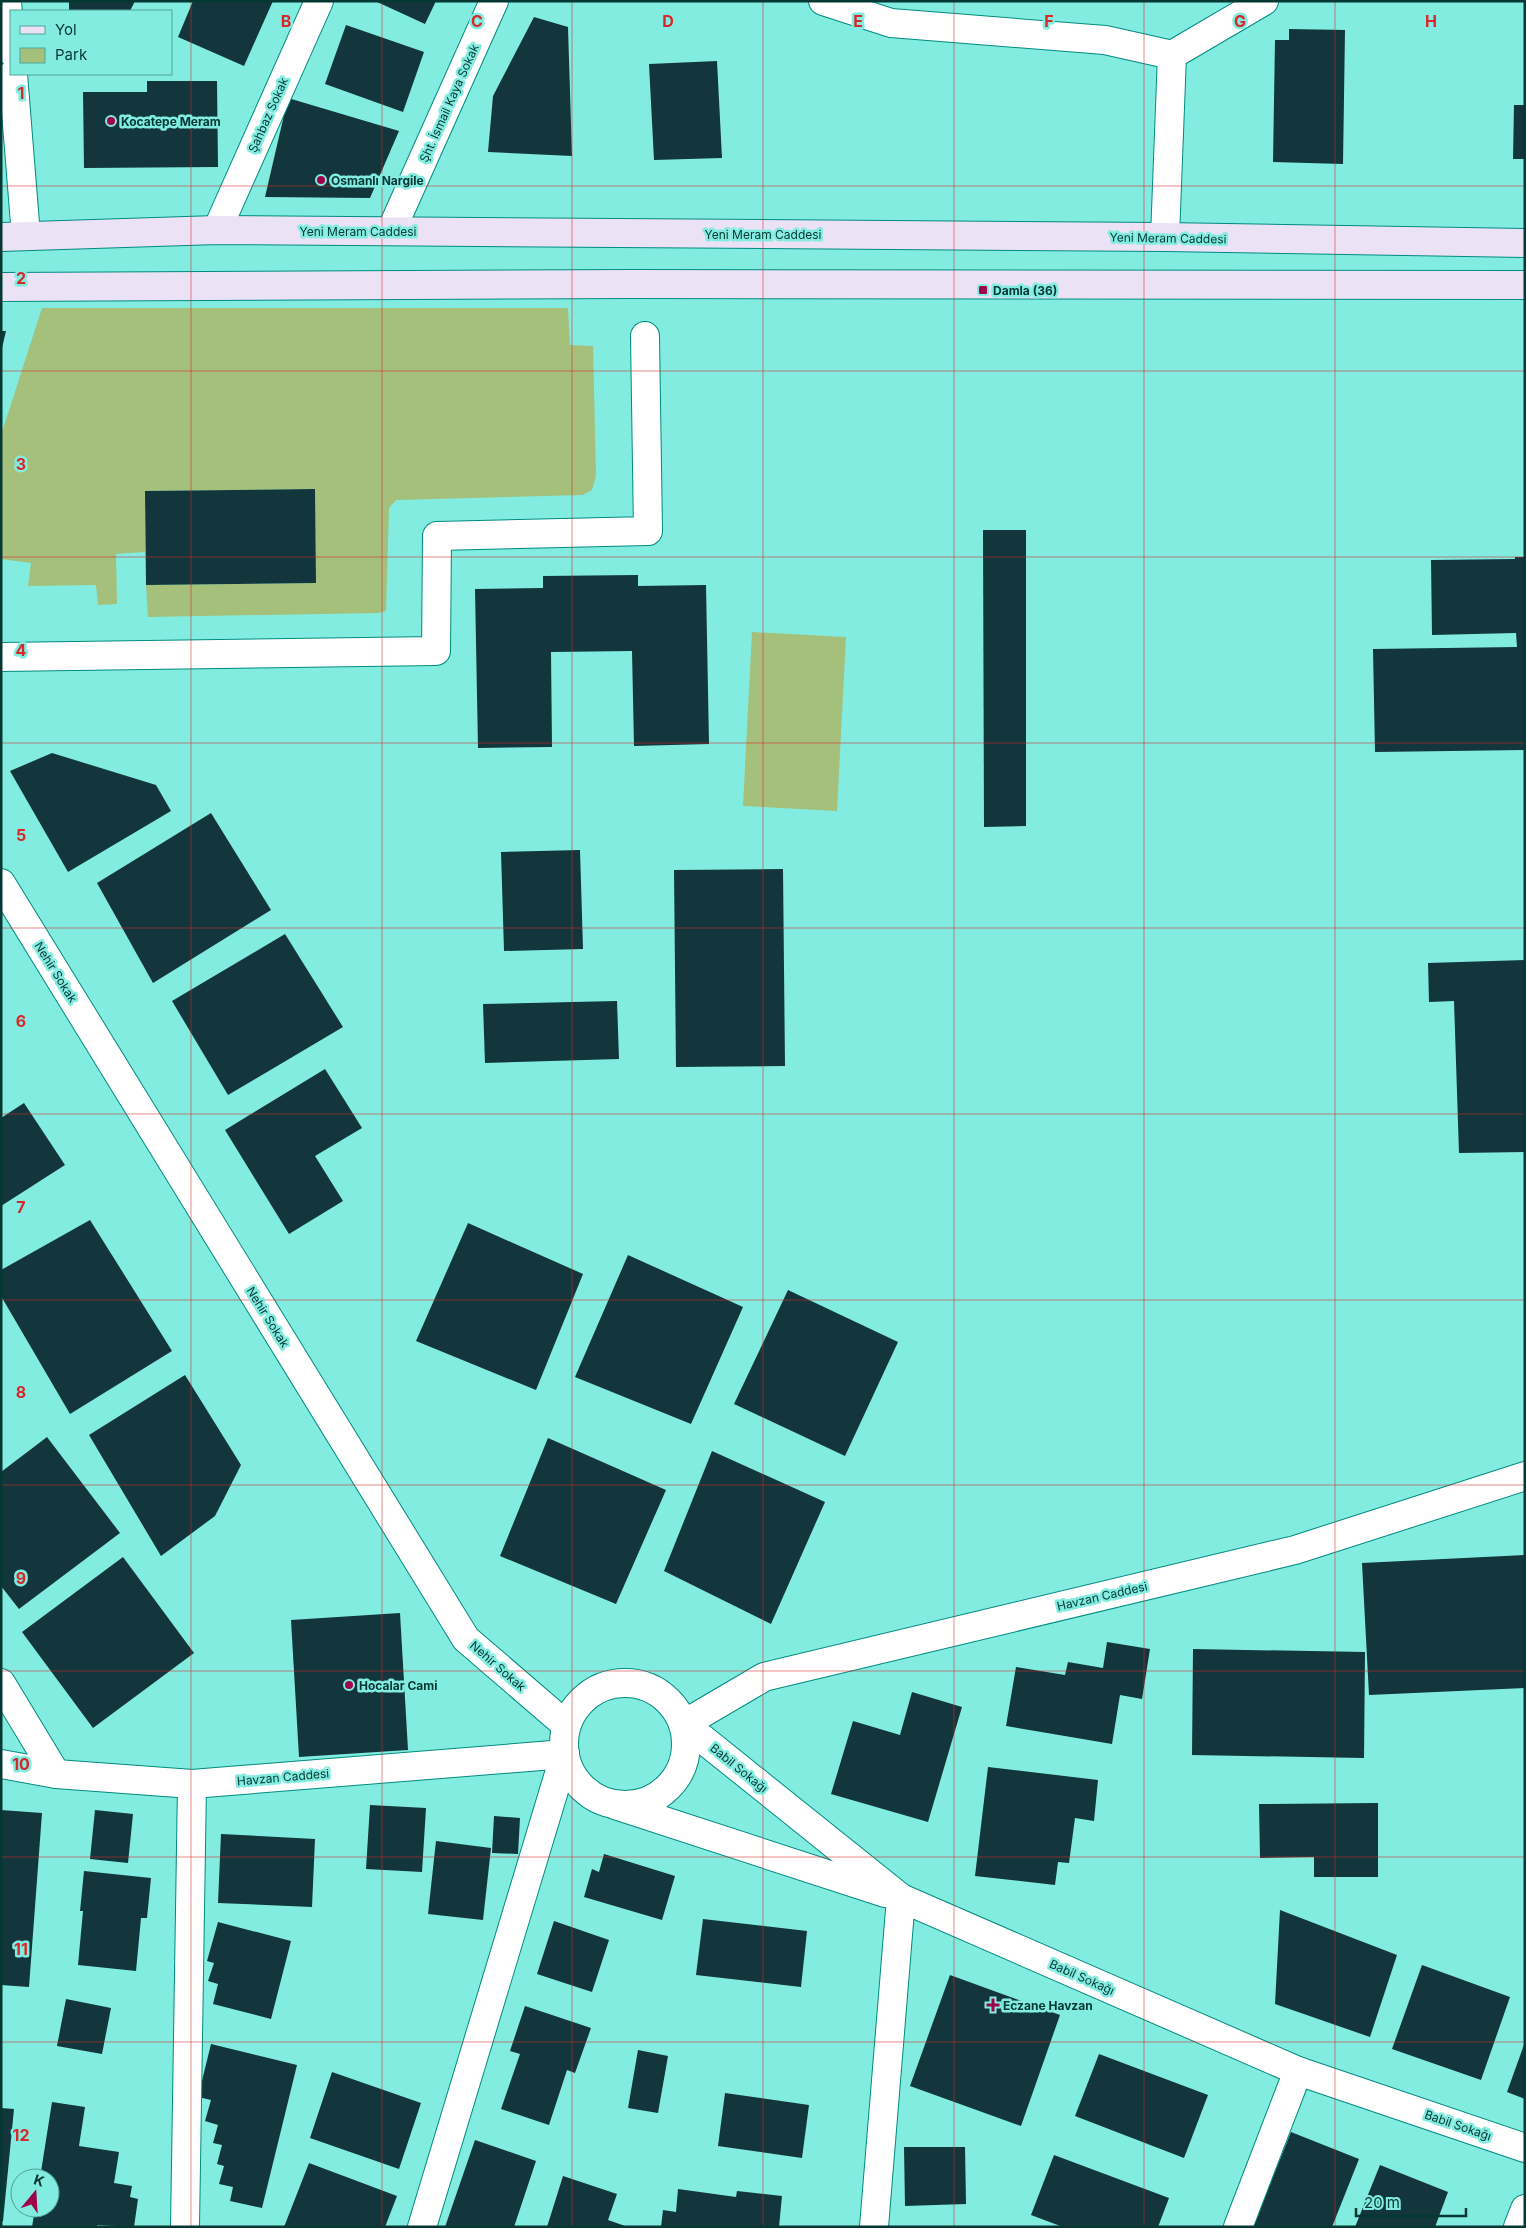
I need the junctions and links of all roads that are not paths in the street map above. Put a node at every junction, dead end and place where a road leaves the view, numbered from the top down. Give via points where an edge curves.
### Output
1 (7, 1) edge
2 (319, 1) edge
3 (494, 1) edge
4 (823, 1) edge
5 (1264, 1) edge
6 (10, 38) edge
7 (1172, 55) junction
8 (13, 75) edge
9 (217, 230) junction
10 (391, 231) junction
11 (13, 236) edge
12 (1165, 237) junction
13 (1525, 243) edge
14 (1525, 285) edge
15 (1, 287) edge
16 (645, 336) dead end
17 (1, 657) edge
18 (1, 883) edge
19 (1525, 1476) edge
20 (1, 1683) edge
21 (684, 1724) junction
22 (566, 1725) junction
23 (565, 1754) junction
24 (1, 1764) edge
25 (56, 1774) junction
26 (192, 1784) junction
27 (615, 1806) junction
28 (901, 1898) junction
29 (1298, 2071) junction
30 (1525, 2148) edge
31 (1525, 2209) edge
32 (185, 2227) edge
33 (422, 2227) edge
34 (874, 2227) edge
35 (1238, 2227) edge
36 (1518, 2227) edge

1 - 6 street
2 - 9 street, Şahbaz Sokak
3 - 10 street, Şht. İsmail Kaya Sokak
4 - 7 street via 891,23 1105,40
5 - 7 street
7 - 12 street
8 - 11 street
9 - 10 main road, Yeni Meram Caddesi
9 - 11 main road, Yeni Meram Caddesi
10 - 12 main road, Yeni Meram Caddesi
12 - 13 main road, Yeni Meram Caddesi
14 - 15 main road
16 - 17 street via 648,531 437,536 436,651
18 - 22 street, Nehir Sokak via 466,1639
19 - 21 street, Havzan Caddesi via 1295,1550 764,1677
20 - 25 street
21 - 22 street via 675,1707 661,1694 644,1685 625,1683 606,1686 589,1694 575,1708
21 - 27 street via 688,1746 683,1766 673,1784 656,1798 636,1805
21 - 28 street, Babil Sokağı
22 - 23 street
23 - 26 street, Havzan Caddesi
23 - 27 street via 578,1785 595,1798
23 - 33 street
24 - 25 street, Havzan Caddesi
25 - 26 street, Havzan Caddesi
26 - 32 street
27 - 28 street
28 - 29 street, Babil Sokağı
28 - 34 street
29 - 30 street, Babil Sokağı
29 - 35 street
31 - 36 street

